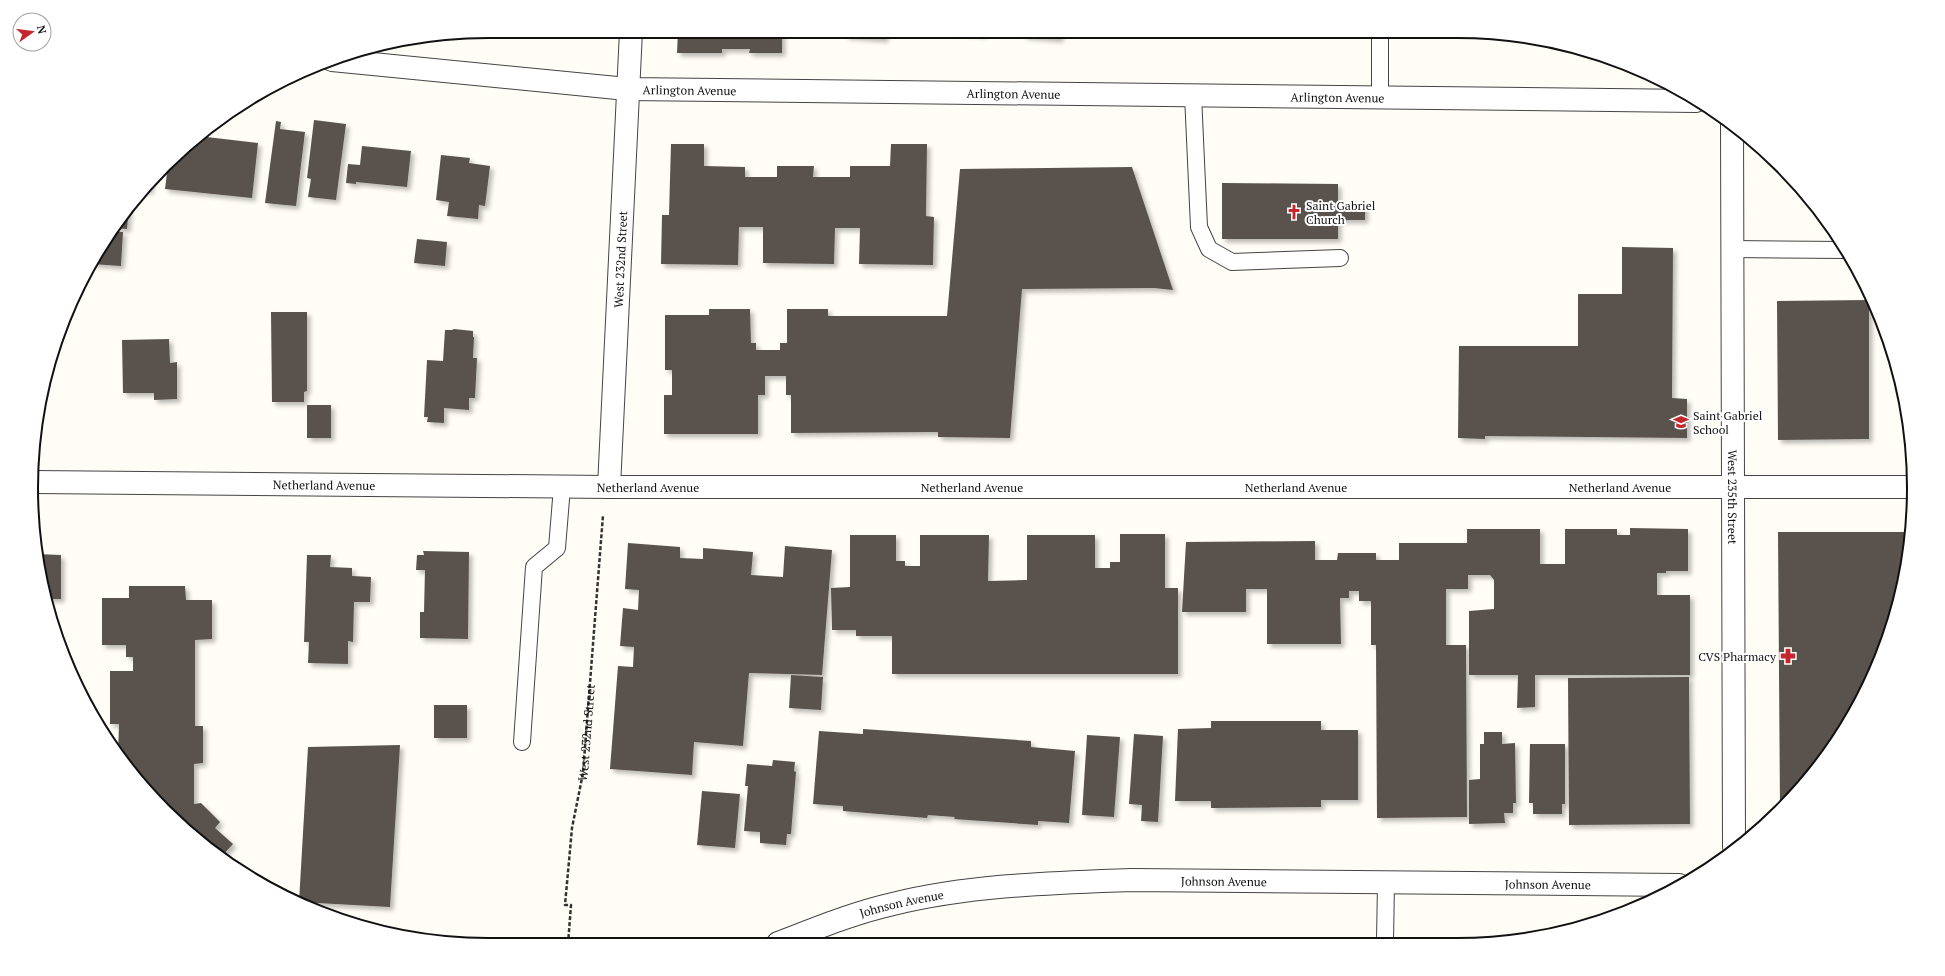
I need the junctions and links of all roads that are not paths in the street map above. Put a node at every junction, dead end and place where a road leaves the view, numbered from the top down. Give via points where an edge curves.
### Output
1 (631, 38) edge
2 (1380, 38) edge
3 (345, 61) edge
4 (627, 89) junction
5 (1193, 96) junction
6 (1380, 98) junction
7 (1687, 101) edge
8 (1732, 132) edge
9 (1732, 249) junction
10 (1839, 250) edge
11 (1340, 258) dead end
12 (38, 482) edge
13 (1733, 486) junction
14 (562, 487) junction
15 (609, 487) junction
16 (1907, 487) edge
17 (522, 742) dead end
18 (1734, 843) edge
19 (1386, 883) junction
20 (1669, 885) edge
21 (791, 938) edge
22 (1385, 938) edge

1 - 4 street, West 232nd Street
2 - 6 lane
3 - 4 street, Arlington Avenue
4 - 5 street, Arlington Avenue
4 - 15 street, West 232nd Street
5 - 6 street, Arlington Avenue
5 - 11 lane via 1199,227 1208,250 1232,262
6 - 7 street, Arlington Avenue
8 - 9 street, West 235th Street
9 - 10 lane
9 - 13 street, West 235th Street
12 - 14 street, Netherland Avenue
13 - 15 street, Netherland Avenue
13 - 16 street, Netherland Avenue
13 - 18 street, West 235th Street
14 - 15 street, Netherland Avenue
14 - 17 lane via 557,548 534,567
19 - 20 street, Johnson Avenue
19 - 21 street, Johnson Avenue via 1131,880 1050,883 960,891 893,904 832,922
19 - 22 lane

